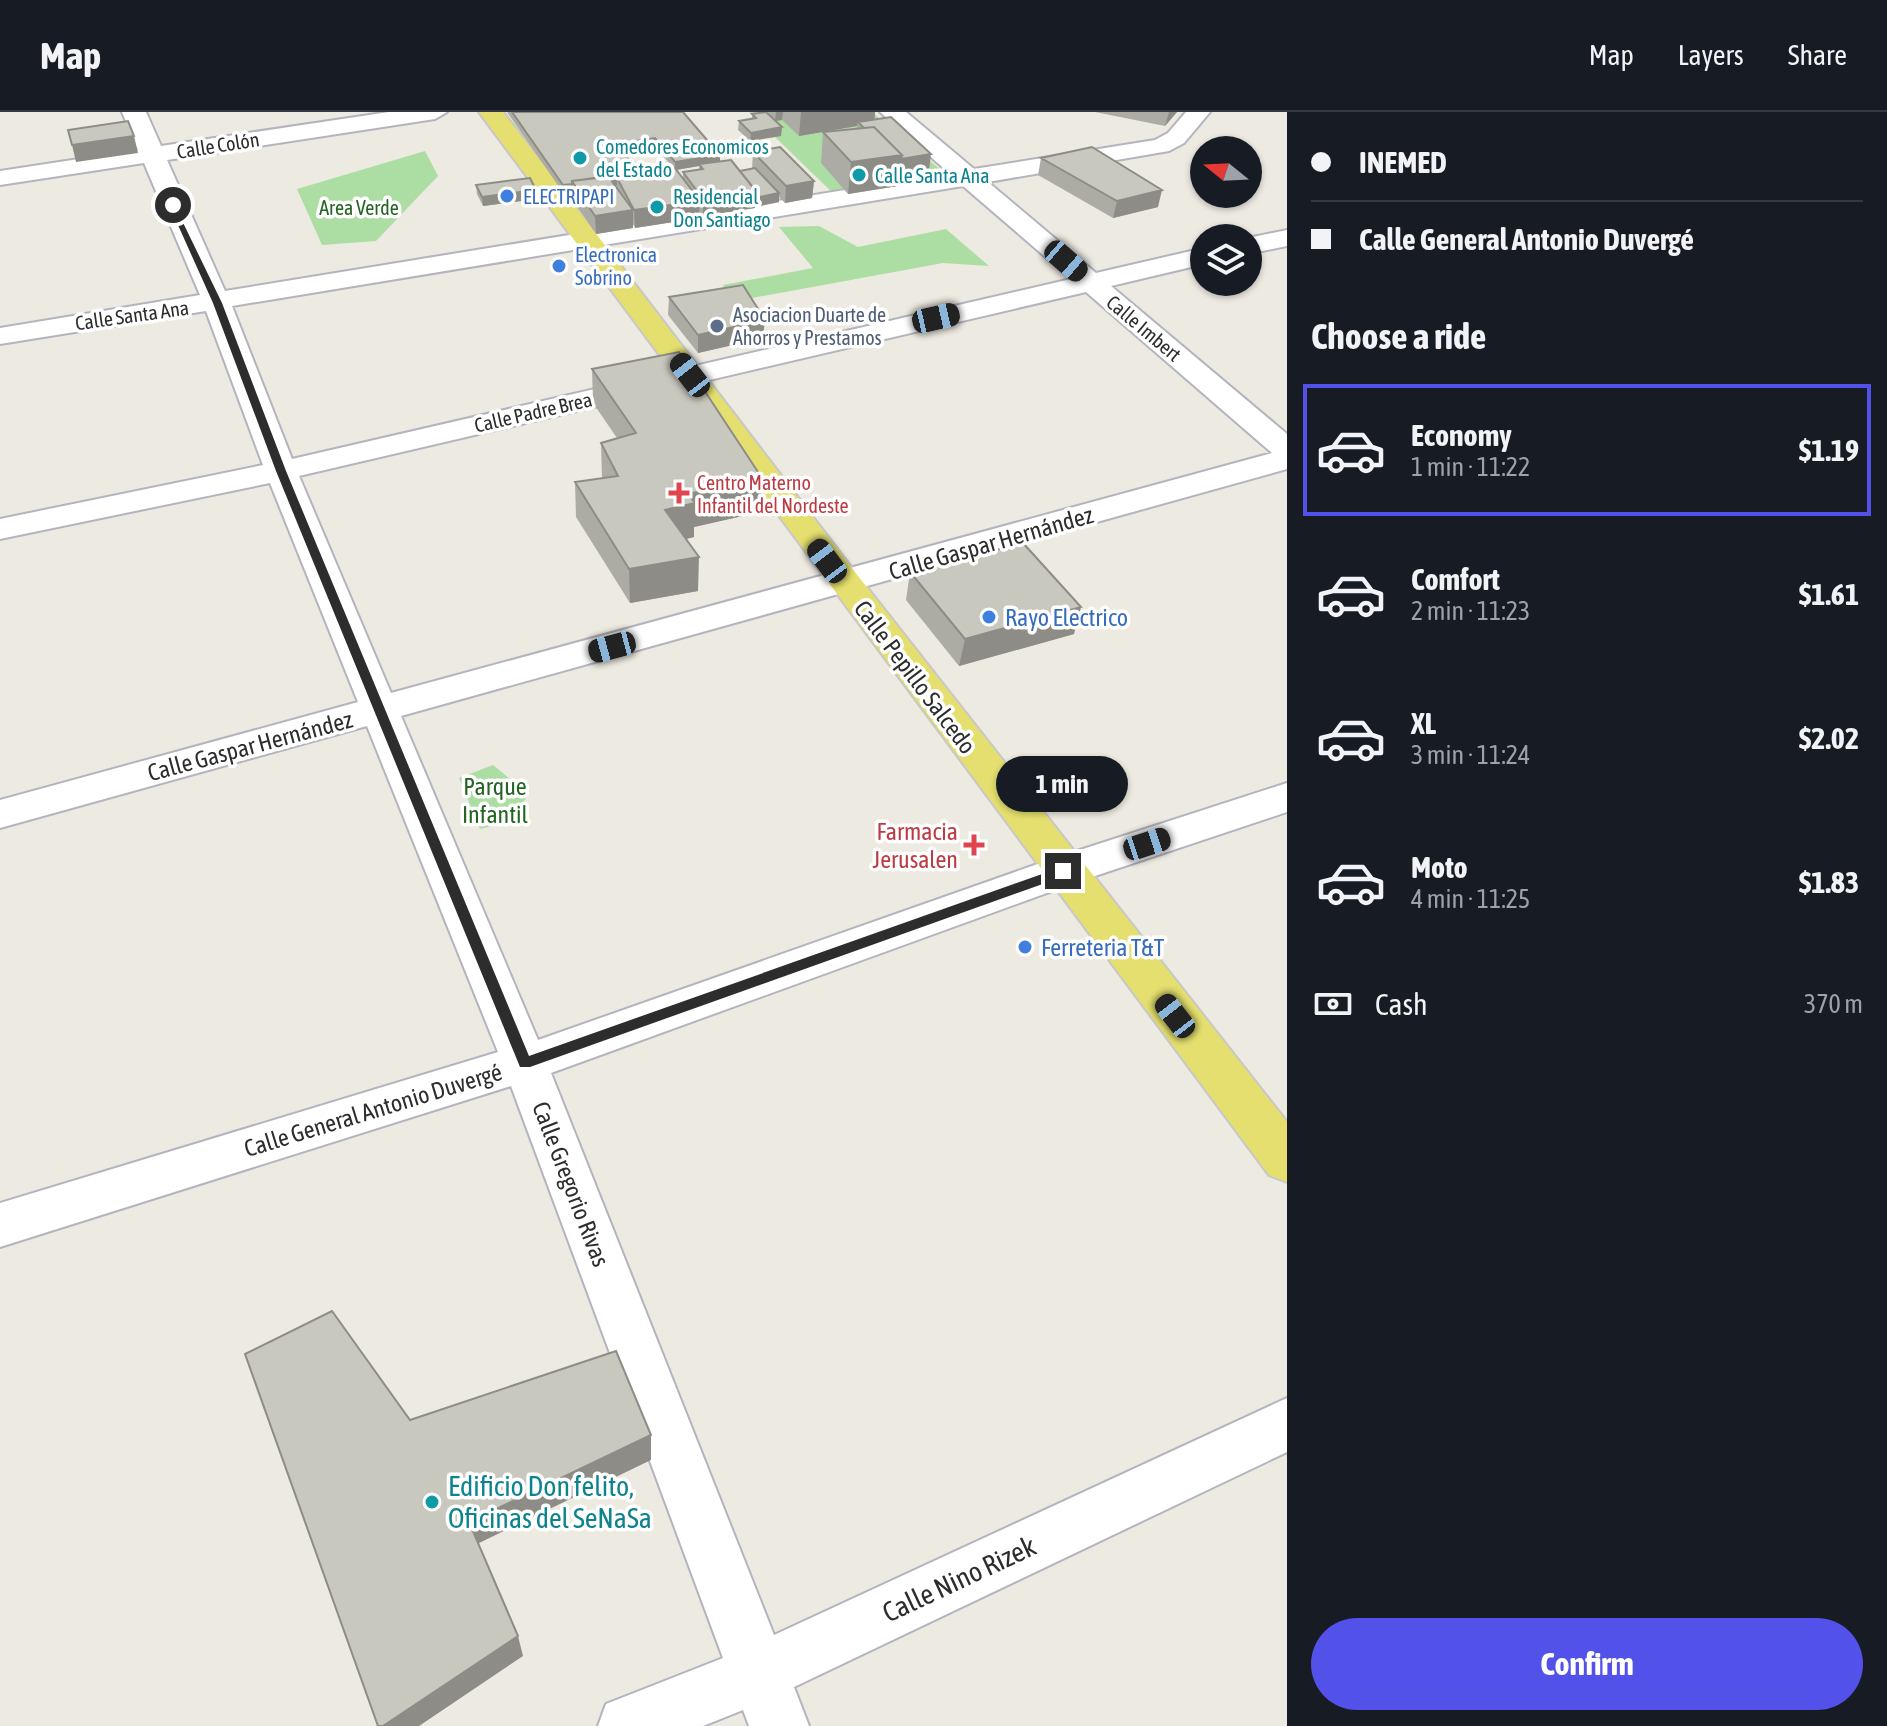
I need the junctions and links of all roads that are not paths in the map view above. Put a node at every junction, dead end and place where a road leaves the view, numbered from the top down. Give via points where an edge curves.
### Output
1 (134, 112) edge
2 (435, 112) edge
3 (491, 112) edge
4 (892, 112) edge
5 (1198, 112) edge
6 (151, 155) junction
7 (0, 178) edge
8 (969, 179) junction
9 (1287, 238) edge
10 (586, 242) junction
11 (1262, 243) edge
12 (1190, 259) edge
13 (1090, 282) junction
14 (217, 303) junction
15 (0, 336) edge
16 (690, 375) junction
17 (1287, 450) edge
18 (1287, 459) edge
19 (281, 471) junction
20 (0, 529) edge
21 (845, 584) junction
22 (379, 711) junction
23 (1287, 797) edge
24 (0, 814) edge
25 (1063, 871) junction
26 (525, 1063) junction
27 (1287, 1160) edge
28 (0, 1225) edge
29 (1287, 1424) edge
30 (768, 1700) edge
31 (628, 1726) edge

1 - 6 street, Calle Gregorio Rivas
2 - 6 street, Calle Colón
3 - 10 main road, Calle Pepillo Salcedo
4 - 8 street, Calle Imbert
5 - 8 street, Calle Santa Ana via 1176,138 1161,146
6 - 7 street, Calle Colón
6 - 14 street, Calle Gregorio Rivas
8 - 10 street, Calle Santa Ana
8 - 13 street, Calle Imbert
9 - 11 street
10 - 14 street, Calle Santa Ana
10 - 16 main road, Calle Pepillo Salcedo
12 - 13 street, Calle Padre Brea
13 - 16 street, Calle Padre Brea
13 - 17 street, Calle Imbert
14 - 15 street, Calle Santa Ana
14 - 19 street, Calle Gregorio Rivas
16 - 19 street, Calle Padre Brea
16 - 21 main road, Calle Pepillo Salcedo
18 - 21 street, Calle Gaspar Hernández
19 - 20 street, Calle Padre Brea
19 - 22 street, Calle Gregorio Rivas
21 - 22 street, Calle Gaspar Hernández
21 - 25 main road, Calle Pepillo Salcedo
22 - 24 street, Calle Gaspar Hernández
22 - 26 street, Calle Gregorio Rivas
23 - 25 street, Calle General Antonio Duvergé
25 - 26 street, Calle General Antonio Duvergé
25 - 27 main road, Calle Pepillo Salcedo
26 - 28 street, Calle General Antonio Duvergé
26 - 30 street, Calle Gregorio Rivas
29 - 30 street, Calle Nino Rizek
30 - 31 street, Calle Nino Rizek

